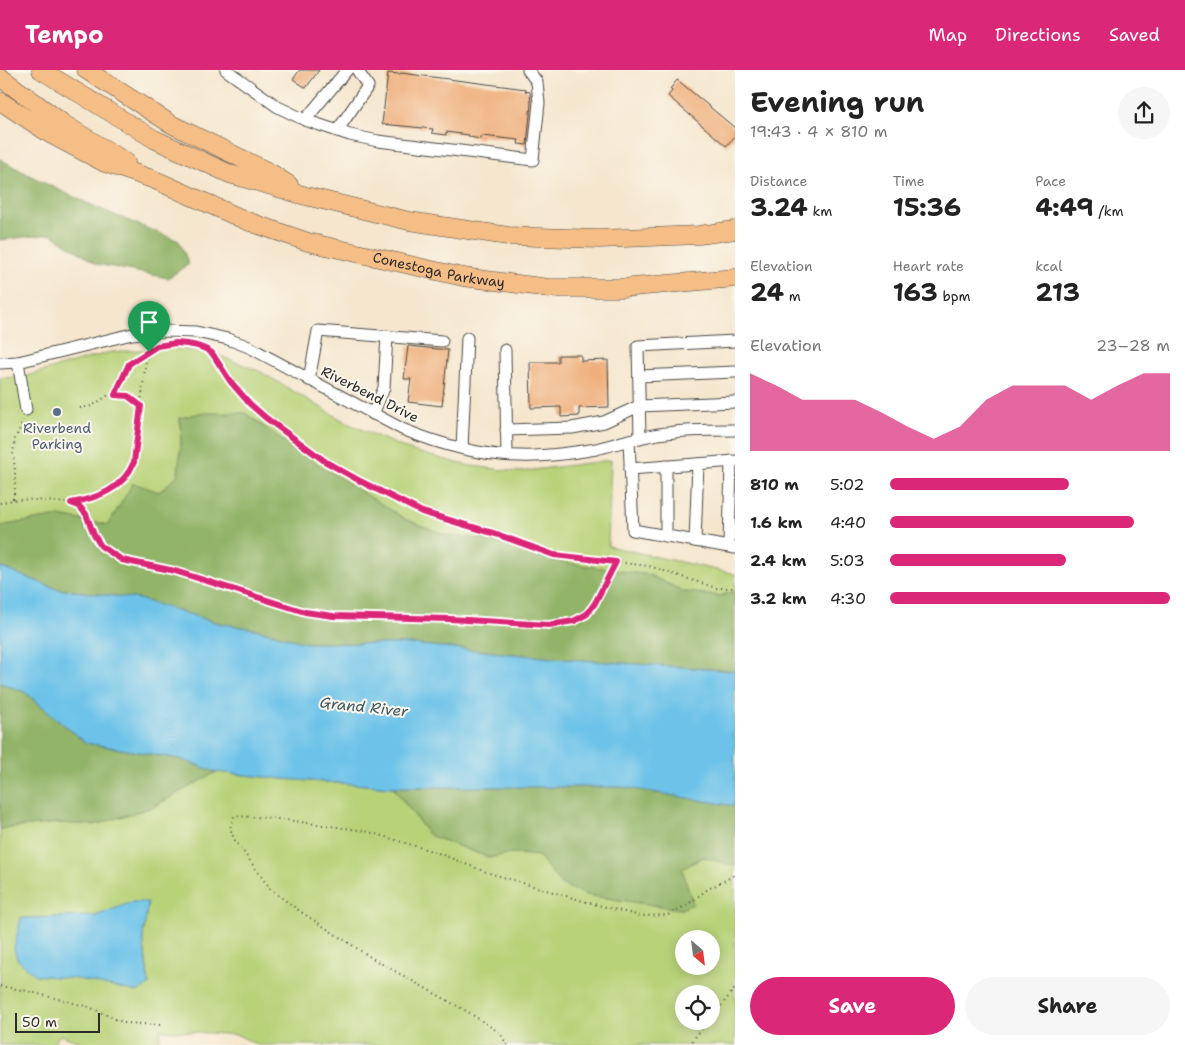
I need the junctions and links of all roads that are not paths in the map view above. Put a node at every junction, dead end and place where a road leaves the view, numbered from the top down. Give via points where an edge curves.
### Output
1 (41, 70) edge
2 (86, 70) edge
3 (226, 70) edge
4 (347, 70) edge
5 (356, 70) edge
6 (528, 70) edge
7 (0, 77) edge
8 (0, 101) edge
9 (305, 120) junction
10 (337, 131) junction
11 (155, 180) junction
12 (306, 196) junction
13 (735, 230) edge
14 (735, 278) edge
15 (387, 336) junction
16 (467, 338) dead end
17 (442, 341) dead end
18 (735, 341) edge
19 (504, 350) dead end
20 (18, 362) junction
21 (0, 363) edge
22 (735, 372) edge
23 (639, 376) junction
24 (309, 380) junction
25 (735, 402) edge
26 (639, 406) junction
27 (26, 410) road end
28 (373, 414) junction
29 (506, 430) junction
30 (735, 430) edge
31 (634, 439) junction
32 (462, 448) junction
33 (507, 456) junction
34 (733, 461) edge
35 (698, 464) junction
36 (666, 466) junction
37 (630, 469) junction
38 (666, 536) junction
39 (695, 541) junction
40 (732, 547) edge

1 - 12 highway via 154,139 230,174
2 - 12 highway via 171,124 271,173
3 - 9 street via 278,107
4 - 9 street
5 - 10 street via 368,86
6 - 10 street via 537,82 539,103 533,160 378,141
7 - 11 highway, Conestoga Parkway via 64,124
8 - 11 highway, Conestoga Parkway via 50,134 104,163
9 - 10 street
11 - 14 highway, Conestoga Parkway via 247,221 308,242 463,277 549,288 604,288
12 - 13 highway via 409,221 508,236 599,239 699,235
15 - 17 street
15 - 24 street via 318,331
15 - 28 street via 384,388
16 - 32 street
18 - 23 street via 638,346
19 - 29 street
20 - 21 street, Riverbend Drive
20 - 24 street, Riverbend Drive via 132,334 183,331 228,339
20 - 27 street
22 - 23 street
23 - 26 street
24 - 28 street, Riverbend Drive
25 - 26 street
26 - 29 street via 604,422 572,428
26 - 31 street
28 - 32 street, Riverbend Drive via 426,439
29 - 33 street
30 - 31 street, Riverbend Drive via 678,432
31 - 33 street, Riverbend Drive via 562,453
31 - 37 street
32 - 33 street, Riverbend Drive
34 - 35 street
34 - 40 street
35 - 36 street
35 - 39 street
36 - 37 street
36 - 38 street
37 - 38 street via 633,530
38 - 39 street
39 - 40 street

